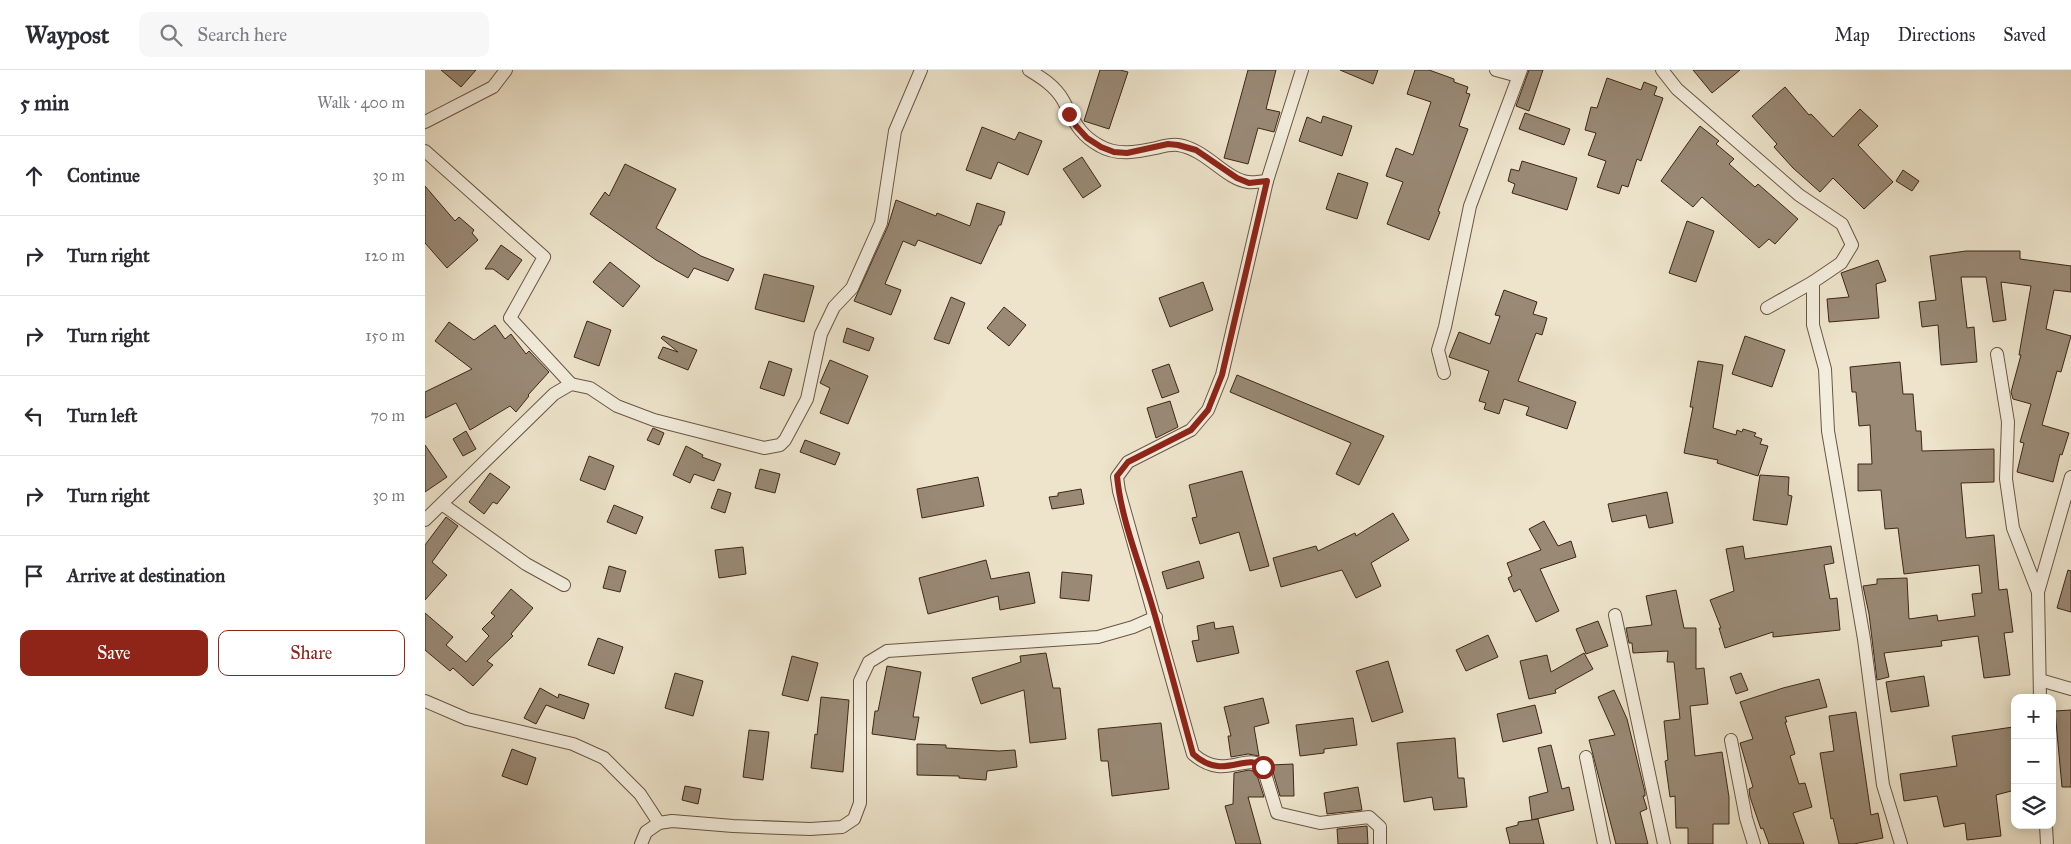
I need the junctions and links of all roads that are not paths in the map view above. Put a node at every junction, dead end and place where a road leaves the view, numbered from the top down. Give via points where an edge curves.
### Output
1 (506, 70) edge
2 (921, 70) edge
3 (1029, 70) edge
4 (1302, 70) edge
5 (1496, 70) edge
6 (1662, 70) edge
7 (1519, 73) edge
8 (425, 122) edge
9 (425, 150) edge
10 (1267, 181) junction
11 (1813, 282) junction
12 (1767, 308) dead end
13 (1997, 354) dead end
14 (1444, 373) dead end
15 (571, 384) junction
16 (2070, 483) edge
17 (442, 504) junction
18 (425, 520) edge
19 (564, 585) dead end
20 (2038, 592) junction
21 (1615, 615) dead end
22 (1156, 617) junction
23 (2040, 680) junction
24 (2071, 689) edge
25 (2040, 694) edge
26 (425, 701) edge
27 (1731, 740) dead end
28 (1586, 757) dead end
29 (659, 823) junction
30 (2046, 829) edge
31 (641, 844) edge
32 (1380, 844) edge
33 (1604, 844) edge
34 (1664, 844) edge
35 (1754, 844) edge
36 (1901, 844) edge
37 (2047, 844) edge

1 - 8 street via 493,87
2 - 15 street via 895,131 881,223 852,288 834,307 825,325 807,399 780,445 764,448 654,420 617,406 590,388
3 - 10 street via 1055,89 1063,98 1076,126 1101,147 1127,153 1168,144 1178,145 1196,150 1249,183
4 - 10 street
5 - 7 street
6 - 11 street via 1677,89 1799,195 1842,224 1852,245 1841,263
7 - 14 street via 1470,206 1438,350
9 - 15 street via 544,257 510,318
10 - 22 street via 1222,375 1208,410 1191,430 1128,462 1117,476 1127,525
11 - 12 street
11 - 36 street via 1813,325 1825,369 1828,431 1864,639 1883,785
13 - 20 street via 2008,422 2005,479 2013,528
15 - 17 street via 554,394
16 - 20 street
17 - 18 street
17 - 19 street via 526,564
20 - 23 street
21 - 34 street
22 - 29 street via 1098,638 887,651 869,662 860,681 860,803 854,819 842,826 810,829 672,821
22 - 32 street via 1193,754 1203,763 1220,768 1246,761 1258,762 1263,767 1277,813 1320,823 1369,817 1380,827
23 - 24 street
23 - 25 street
26 - 29 street via 467,719 573,744 604,758 639,794
27 - 35 street
28 - 33 street
29 - 31 street via 646,832
30 - 37 street

